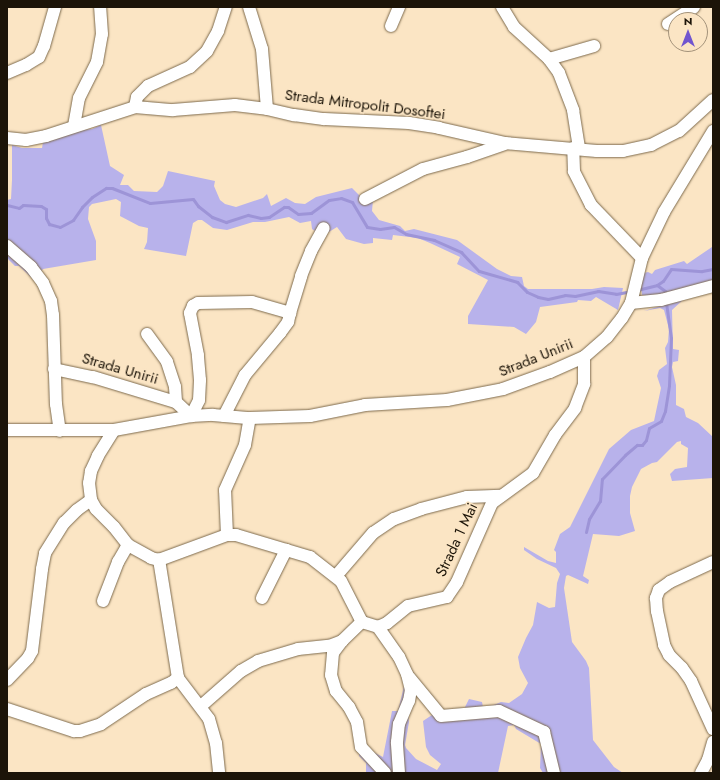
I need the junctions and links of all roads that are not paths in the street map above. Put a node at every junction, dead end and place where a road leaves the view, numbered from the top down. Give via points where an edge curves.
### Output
1 (55, 7) edge
2 (100, 7) edge
3 (226, 7) edge
4 (248, 7) edge
5 (399, 7) edge
6 (502, 7) edge
7 (391, 26) dead end
8 (594, 46) dead end
9 (549, 59) junction
10 (7, 73) edge
11 (713, 100) edge
12 (135, 107) junction
13 (268, 109) junction
14 (74, 126) junction
15 (713, 131) edge
16 (7, 138) edge
17 (505, 143) junction
18 (576, 148) junction
19 (365, 199) dead end
20 (324, 228) dead end
21 (7, 246) edge
22 (642, 258) junction
23 (713, 286) edge
24 (631, 303) junction
25 (290, 313) junction
26 (147, 334) dead end
27 (584, 357) junction
28 (54, 369) junction
29 (176, 402) junction
30 (191, 416) junction
31 (224, 416) junction
32 (250, 418) junction
33 (7, 430) edge
34 (114, 430) junction
35 (60, 431) junction
36 (501, 496) junction
37 (91, 500) junction
38 (226, 535) junction
39 (128, 546) junction
40 (286, 550) junction
41 (159, 560) junction
42 (713, 562) edge
43 (336, 576) junction
44 (262, 598) dead end
45 (103, 602) dead end
46 (362, 622) junction
47 (378, 627) junction
48 (342, 641) junction
49 (407, 674) junction
50 (178, 678) junction
51 (7, 680) edge
52 (201, 706) junction
53 (7, 709) edge
54 (713, 729) edge
55 (713, 742) edge
56 (219, 773) edge
57 (385, 773) edge
58 (399, 773) edge
59 (554, 773) edge
60 (701, 773) edge

1 - 10 street via 39,57
2 - 14 street via 102,34 97,62 79,98
3 - 12 street via 218,32 207,51 190,67 148,86 137,97
4 - 13 street, Strada Mitropolit Dosoftei via 262,49
5 - 7 street
6 - 9 street via 514,27
8 - 9 street
9 - 18 street via 560,74 573,110
11 - 18 street, Strada Mitropolit Dosoftei via 679,131 651,145 623,151
12 - 13 street, Strada Mitropolit Dosoftei via 173,110 235,105
12 - 14 street, Strada Mitropolit Dosoftei
13 - 17 street, Strada Mitropolit Dosoftei via 324,119 432,127
14 - 16 street, Strada Mitropolit Dosoftei via 26,140
15 - 22 street, Strada Unirii via 664,212
17 - 18 street, Strada Mitropolit Dosoftei
17 - 19 street, Strada Mitropolit Dosoftei via 467,158 423,168
18 - 22 street via 574,171 591,205
20 - 25 street via 311,251
21 - 28 street via 31,266 51,301
22 - 24 street, Strada Unirii
23 - 24 street via 666,299
24 - 27 street, Strada Unirii via 607,337
25 - 30 street via 252,302 198,303 193,306 190,313 200,380 199,400
25 - 31 street via 288,322 245,375
26 - 29 street, Strada Unirii via 166,362 175,387
27 - 32 street, Strada Unirii via 550,372 484,394 447,400 364,405 310,416
27 - 36 street, Strada 1 Mai via 584,384 575,408 555,434 533,473
28 - 29 street, Strada Unirii via 93,377
28 - 35 street
29 - 30 street, Strada Unirii
30 - 31 street, Strada Unirii
30 - 34 street, Strada Unirii
31 - 32 street, Strada Unirii
32 - 38 street via 245,445 224,490
33 - 35 street, Strada Unirii
34 - 35 street, Strada Unirii
34 - 37 street via 92,471 89,483
36 - 43 street via 467,497 394,519 374,533
36 - 47 street, Strada 1 Mai via 486,512 457,582 447,597 408,606
37 - 39 street
37 - 51 street via 76,510 64,523 46,553 32,651
38 - 40 street via 236,535
38 - 41 street
39 - 41 street
39 - 45 street via 118,562
40 - 43 street via 310,557
40 - 44 street
41 - 50 street
42 - 54 street via 670,582 659,590 656,598 664,644 669,655 691,681
43 - 46 street
46 - 47 street via 368,626
46 - 48 street
47 - 49 street via 399,657
48 - 52 street via 330,646 298,649 258,662 241,671
48 - 57 street via 333,653 331,675 336,691 357,722 360,747
49 - 58 street via 411,690 399,724
49 - 59 street via 441,716 499,710 544,732
50 - 52 street
50 - 53 street via 146,694 101,724 80,731
52 - 56 street via 212,729
55 - 60 street

